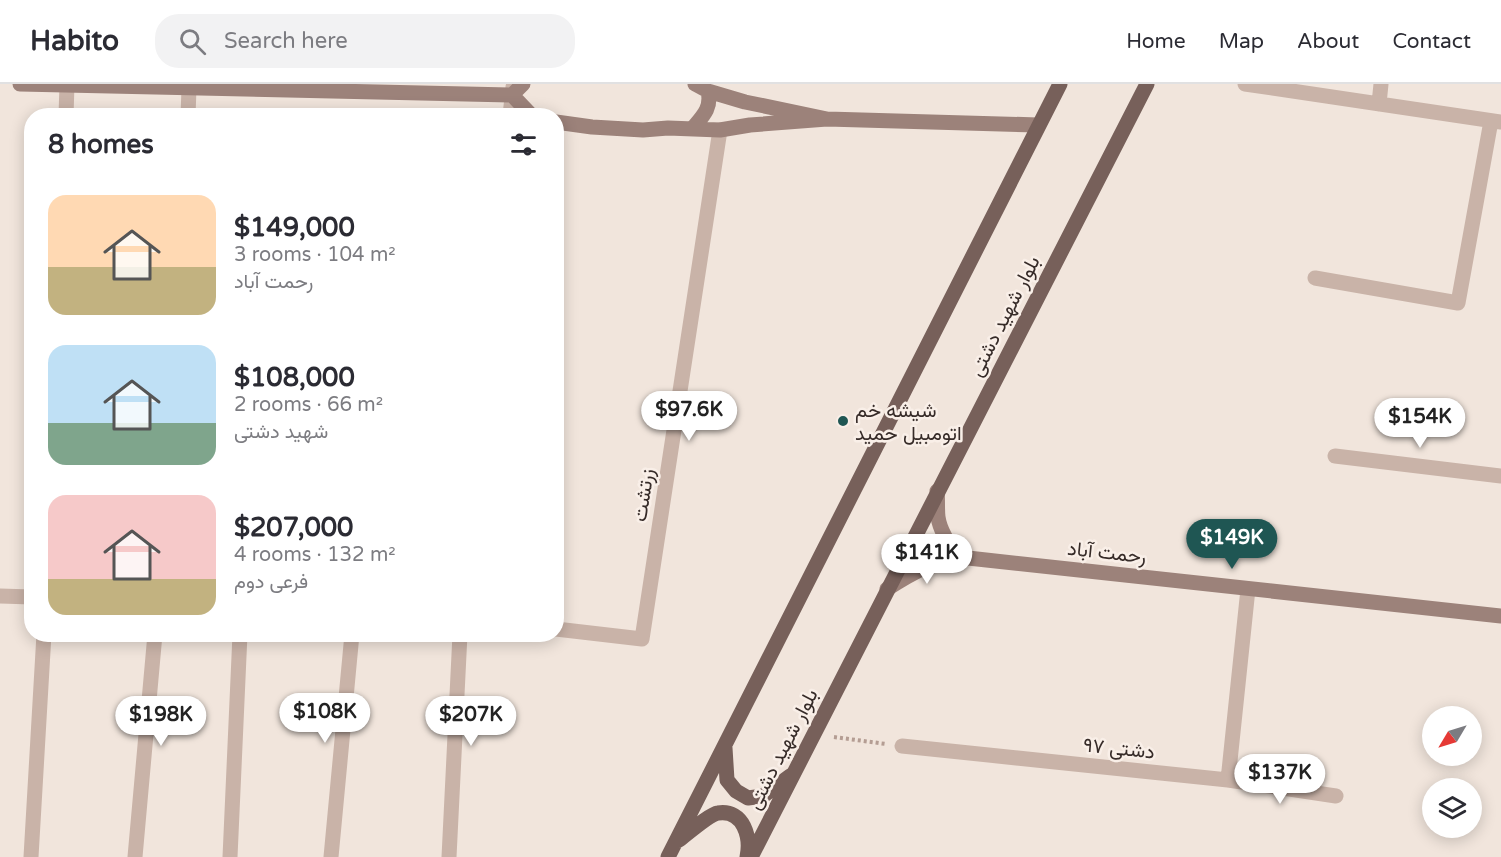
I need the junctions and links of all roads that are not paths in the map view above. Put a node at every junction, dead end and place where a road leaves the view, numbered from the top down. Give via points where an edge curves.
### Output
1 (20, 84) edge
2 (524, 84) edge
3 (1060, 84) edge
4 (1147, 84) edge
5 (1245, 84) edge
6 (1381, 84) edge
7 (67, 85) edge
8 (153, 86) edge
9 (702, 87) edge
10 (189, 88) junction
11 (513, 90) edge
12 (1380, 104) junction
13 (66, 108) edge
14 (188, 108) edge
15 (511, 108) edge
16 (526, 108) edge
17 (827, 119) junction
18 (1496, 122) edge
19 (564, 123) edge
20 (1038, 125) junction
21 (692, 129) junction
22 (720, 130) junction
23 (1315, 278) dead end
24 (1335, 456) dead end
25 (1501, 476) edge
26 (938, 491) junction
27 (959, 557) junction
28 (887, 589) junction
29 (1248, 589) junction
30 (0, 596) edge
31 (24, 597) edge
32 (1501, 616) edge
33 (564, 630) edge
34 (44, 642) edge
35 (154, 642) edge
36 (240, 642) edge
37 (351, 642) edge
38 (460, 642) edge
39 (725, 745) junction
40 (902, 746) road end
41 (794, 773) junction
42 (1228, 780) junction
43 (1336, 796) dead end
44 (675, 843) junction
45 (31, 857) edge
46 (135, 857) edge
47 (230, 857) edge
48 (331, 857) edge
49 (449, 857) edge
50 (668, 857) edge
51 (749, 857) edge

1 - 7 street
2 - 11 street
3 - 20 main road
4 - 26 main road, بلوار شهید دشتی
5 - 12 street
6 - 12 street
7 - 8 street
7 - 13 street
8 - 10 street
9 - 17 street via 745,102
9 - 21 street via 710,100 705,114
10 - 11 street
10 - 14 street
11 - 15 street
11 - 16 street
12 - 18 street
17 - 20 street
17 - 22 street
18 - 23 street via 1458,303
19 - 21 street via 643,130
20 - 39 main road
21 - 22 street
22 - 33 street, زرتشت via 642,639
24 - 25 street
26 - 27 street via 938,517
26 - 28 main road, بلوار شهید دشتی
27 - 28 street via 926,567
27 - 29 street, رحمت آباد
28 - 41 main road, بلوار شهید دشتی
29 - 32 street, رحمت آباد
29 - 42 street
30 - 31 street
34 - 45 street
35 - 46 street
36 - 47 street
37 - 48 street
38 - 49 street
39 - 41 main road via 727,780 748,798 763,796
39 - 44 main road
40 - 42 street, دشتی ۹۷
41 - 51 main road, بلوار شهید دشتی
42 - 43 street, دشتی ۹۷
44 - 50 main road
44 - 51 main road via 717,813 731,814 743,823

